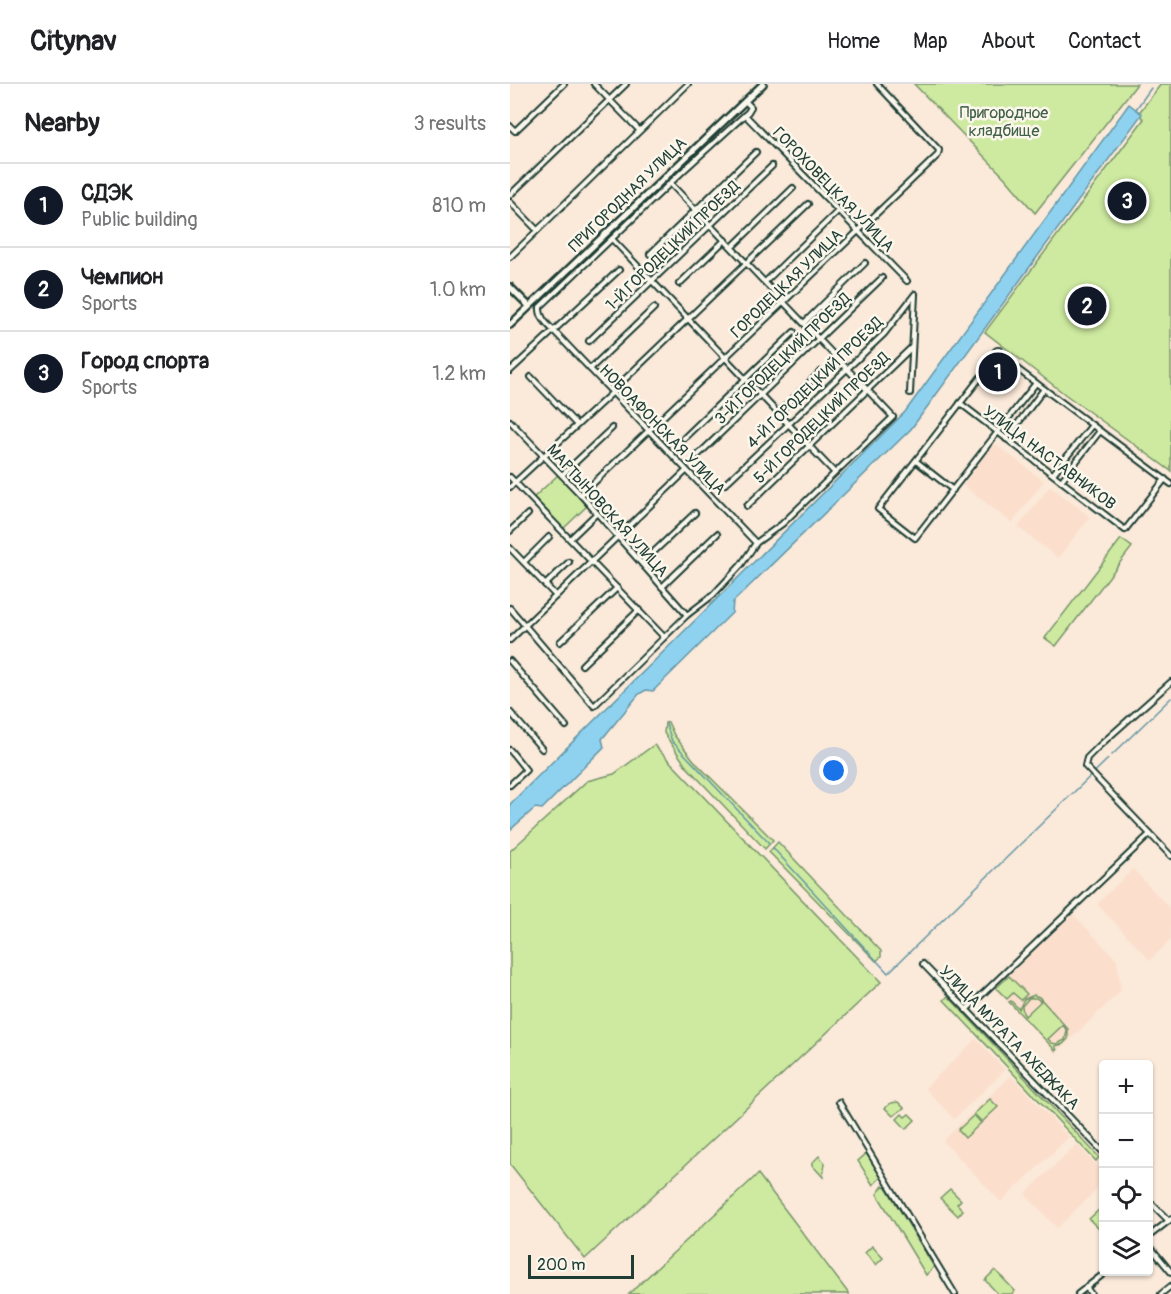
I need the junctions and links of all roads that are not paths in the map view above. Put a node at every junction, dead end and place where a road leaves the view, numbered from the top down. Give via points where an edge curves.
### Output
1 (564, 84) edge
2 (594, 84) edge
3 (626, 84) edge
4 (688, 84) edge
5 (763, 84) edge
6 (877, 84) edge
7 (609, 100) junction
8 (745, 101) junction
9 (745, 115) junction
10 (510, 126) edge
11 (639, 130) junction
12 (756, 152) dead end
13 (679, 164) junction
14 (772, 166) dead end
15 (684, 170) junction
16 (670, 183) junction
17 (794, 188) dead end
18 (510, 195) edge
19 (510, 202) edge
20 (808, 204) dead end
21 (696, 210) junction
22 (838, 211) junction
23 (710, 224) junction
24 (537, 230) junction
25 (858, 231) junction
26 (602, 237) junction
27 (612, 239) junction
28 (725, 240) junction
29 (607, 243) junction
30 (732, 247) junction
31 (650, 254) dead end
32 (510, 257) edge
33 (747, 263) junction
34 (865, 263) dead end
35 (619, 270) dead end
36 (882, 278) dead end
37 (652, 280) junction
38 (907, 281) dead end
39 (765, 282) junction
40 (679, 284) dead end
41 (510, 287) edge
42 (783, 302) junction
43 (529, 306) junction
44 (654, 308) dead end
45 (688, 318) junction
46 (803, 323) junction
47 (510, 325) edge
48 (554, 331) junction
49 (794, 332) dead end
50 (819, 339) junction
51 (589, 341) dead end
52 (912, 347) junction
53 (726, 357) junction
54 (846, 368) junction
55 (590, 369) junction
56 (510, 371) edge
57 (820, 372) dead end
58 (531, 377) dead end
59 (625, 379) dead end
60 (747, 379) junction
61 (1036, 383) junction
62 (1044, 389) junction
63 (867, 391) junction
64 (612, 393) junction
65 (910, 393) dead end
66 (762, 394) junction
67 (960, 403) junction
68 (778, 412) junction
69 (510, 421) edge
70 (789, 423) junction
71 (577, 424) junction
72 (1092, 424) junction
73 (612, 428) dead end
74 (648, 430) junction
75 (1100, 431) junction
76 (998, 432) junction
77 (684, 438) dead end
78 (1006, 439) junction
79 (809, 445) junction
80 (698, 455) dead end
81 (543, 456) junction
82 (915, 461) junction
83 (686, 471) junction
84 (834, 472) junction
85 (1053, 474) junction
86 (562, 476) junction
87 (510, 477) edge
88 (1165, 479) junction
89 (1061, 481) junction
90 (515, 482) junction
91 (725, 484) dead end
92 (1171, 484) edge
93 (510, 487) edge
94 (953, 490) junction
95 (581, 495) junction
96 (747, 506) dead end
97 (597, 513) junction
98 (695, 513) dead end
99 (528, 514) dead end
100 (510, 531) edge
101 (717, 534) dead end
102 (549, 537) dead end
103 (618, 537) junction
104 (570, 539) junction
105 (756, 543) junction
106 (510, 548) edge
107 (524, 562) junction
108 (569, 562) dead end
109 (592, 562) junction
110 (642, 563) junction
111 (545, 585) junction
112 (662, 587) junction
113 (617, 588) junction
114 (556, 596) junction
115 (510, 608) edge
116 (639, 610) junction
117 (687, 615) junction
118 (525, 626) junction
119 (664, 637) junction
120 (510, 640) edge
121 (560, 642) dead end
122 (510, 661) edge
123 (582, 665) dead end
124 (1171, 682) edge
125 (510, 712) edge
126 (566, 726) dead end
127 (542, 749) dead end
128 (510, 750) edge
129 (510, 785) edge
130 (1150, 834) junction
131 (1171, 856) edge
132 (923, 964) dead end
133 (966, 1010) junction
134 (839, 1102) dead end
135 (1099, 1148) edge
136 (1153, 1204) edge
137 (1170, 1220) edge
138 (1153, 1234) edge
139 (1153, 1249) edge
140 (1171, 1272) edge
141 (1101, 1276) edge
142 (1171, 1286) edge
143 (1086, 1287) junction
144 (955, 1294) edge
145 (1078, 1294) edge
146 (1091, 1294) edge
147 (1161, 1294) edge

1 - 10 street via 515,131
2 - 7 street
3 - 7 street
4 - 11 street
5 - 8 street, ПРИГОРОДНАЯ УЛИЦА
6 - 25 street, ГОРОДЕЦКАЯ УЛИЦА via 939,152
7 - 11 street
7 - 18 street
8 - 9 street via 751,106
8 - 13 street, ПРИГОРОДНАЯ УЛИЦА
9 - 15 street
9 - 22 street, ГОРОХОВЕЦКАЯ УЛИЦА
11 - 24 street
12 - 21 street
13 - 15 street
13 - 26 street, ПРИГОРОДНАЯ УЛИЦА
14 - 23 street, 1-Й ГОРОДЕЦКИЙ ПРОЕЗД
15 - 16 street
16 - 21 street
16 - 27 street
17 - 30 street
19 - 24 street
20 - 33 street
21 - 23 street
21 - 31 street
22 - 25 street, ГОРОХОВЕЦКАЯ УЛИЦА
22 - 39 street
23 - 28 street
23 - 37 street, 1-Й ГОРОДЕЦКИЙ ПРОЕЗД
24 - 32 street
25 - 38 street, ГОРОХОВЕЦКАЯ УЛИЦА
25 - 42 street, ГОРОДЕЦКАЯ УЛИЦА
26 - 29 street
26 - 43 street, ПРИГОРОДНАЯ УЛИЦА
27 - 29 street
27 - 37 street
28 - 30 street
28 - 40 street
29 - 48 street, НОВОАФОНСКАЯ УЛИЦА via 540,307 540,315
30 - 33 street
33 - 39 street
33 - 45 street
34 - 46 street
35 - 48 street
36 - 50 street, 3-Й ГОРОДЕЦКИЙ ПРОЕЗД
37 - 45 street
37 - 51 street, 1-Й ГОРОДЕЦКИЙ ПРОЕЗД
39 - 42 street
41 - 43 street
42 - 46 street
42 - 53 street, ГОРОДЕЦКАЯ УЛИЦА
43 - 47 street, ПРИГОРОДНАЯ УЛИЦА
44 - 55 street
45 - 53 street
45 - 59 street
46 - 50 street
48 - 55 street, НОВОАФОНСКАЯ УЛИЦА
48 - 56 street
49 - 60 street
50 - 54 street
50 - 66 street, 3-Й ГОРОДЕЦКИЙ ПРОЕЗД
52 - 54 street, 4-Й ГОРОДЕЦКИЙ ПРОЕЗД via 915,294 884,334
52 - 63 street, 5-Й ГОРОДЕЦКИЙ ПРОЕЗД
52 - 65 street
53 - 60 street
53 - 74 street, ГОРОДЕЦКАЯ УЛИЦА
54 - 63 street
54 - 70 street, 4-Й ГОРОДЕЦКИЙ ПРОЕЗД
55 - 64 street, НОВОАФОНСКАЯ УЛИЦА
57 - 68 street
58 - 71 street
60 - 66 street
60 - 77 street
61 - 62 street
61 - 67 street via 999,356
61 - 76 street
62 - 72 street
62 - 78 street
63 - 79 street, 5-Й ГОРОДЕЦКИЙ ПРОЕЗД
63 - 84 street via 893,417
64 - 71 street
64 - 74 street, НОВОАФОНСКАЯ УЛИЦА
66 - 68 street
66 - 80 street, 3-Й ГОРОДЕЦКИЙ ПРОЕЗД
67 - 76 street, УЛИЦА НАСТАВНИКОВ
67 - 82 street
68 - 70 street
69 - 81 street, МАРТЫНОВСКАЯ УЛИЦА
70 - 79 street
70 - 91 street, 4-Й ГОРОДЕЦКИЙ ПРОЕЗД
71 - 81 street
72 - 75 street
72 - 85 street
73 - 86 street
74 - 83 street, НОВОАФОНСКАЯ УЛИЦА
74 - 95 street, ГОРОДЕЦКАЯ УЛИЦА
75 - 88 street
75 - 89 street
76 - 78 street, УЛИЦА НАСТАВНИКОВ
76 - 94 street
78 - 85 street, УЛИЦА НАСТАВНИКОВ
79 - 84 street
79 - 96 street, 5-Й ГОРОДЕЦКИЙ ПРОЕЗД
81 - 86 street, МАРТЫНОВСКАЯ УЛИЦА
81 - 90 street
82 - 94 street
82 - 94 street via 878,509 915,538
83 - 103 street
83 - 105 street, НОВОАФОНСКАЯ УЛИЦА
84 - 105 street via 782,524
85 - 89 street, УЛИЦА НАСТАВНИКОВ
86 - 95 street, МАРТЫНОВСКАЯ УЛИЦА
87 - 90 street
88 - 89 street, УЛИЦА НАСТАВНИКОВ via 1125,530
88 - 92 street
90 - 93 street
90 - 104 street
95 - 97 street, МАРТЫНОВСКАЯ УЛИЦА
97 - 103 street, МАРТЫНОВСКАЯ УЛИЦА
97 - 104 street
98 - 110 street
99 - 100 street
101 - 112 street
102 - 107 street
103 - 109 street
103 - 110 street, МАРТЫНОВСКАЯ УЛИЦА
104 - 109 street
105 - 117 street via 728,580
106 - 107 street
107 - 111 street
108 - 111 street
109 - 113 street
109 - 114 street
110 - 112 street, МАРТЫНОВСКАЯ УЛИЦА
111 - 114 street
112 - 117 street, МАРТЫНОВСКАЯ УЛИЦА
113 - 116 street
113 - 121 street
114 - 118 street
115 - 118 street
116 - 119 street
116 - 123 street
117 - 119 street
118 - 119 street via 594,706
118 - 120 street
122 - 126 street
124 - 130 street via 1099,746 1085,766
125 - 127 street
128 - 129 street via 526,770
130 - 131 street
130 - 133 street
132 - 133 street, УЛИЦА МУРАТА АХЕДЖАКА
133 - 135 street, УЛИЦА МУРАТА АХЕДЖАКА
134 - 144 street
136 - 137 street
137 - 138 street
139 - 140 street
141 - 143 street
142 - 147 street
143 - 145 street
143 - 146 street

